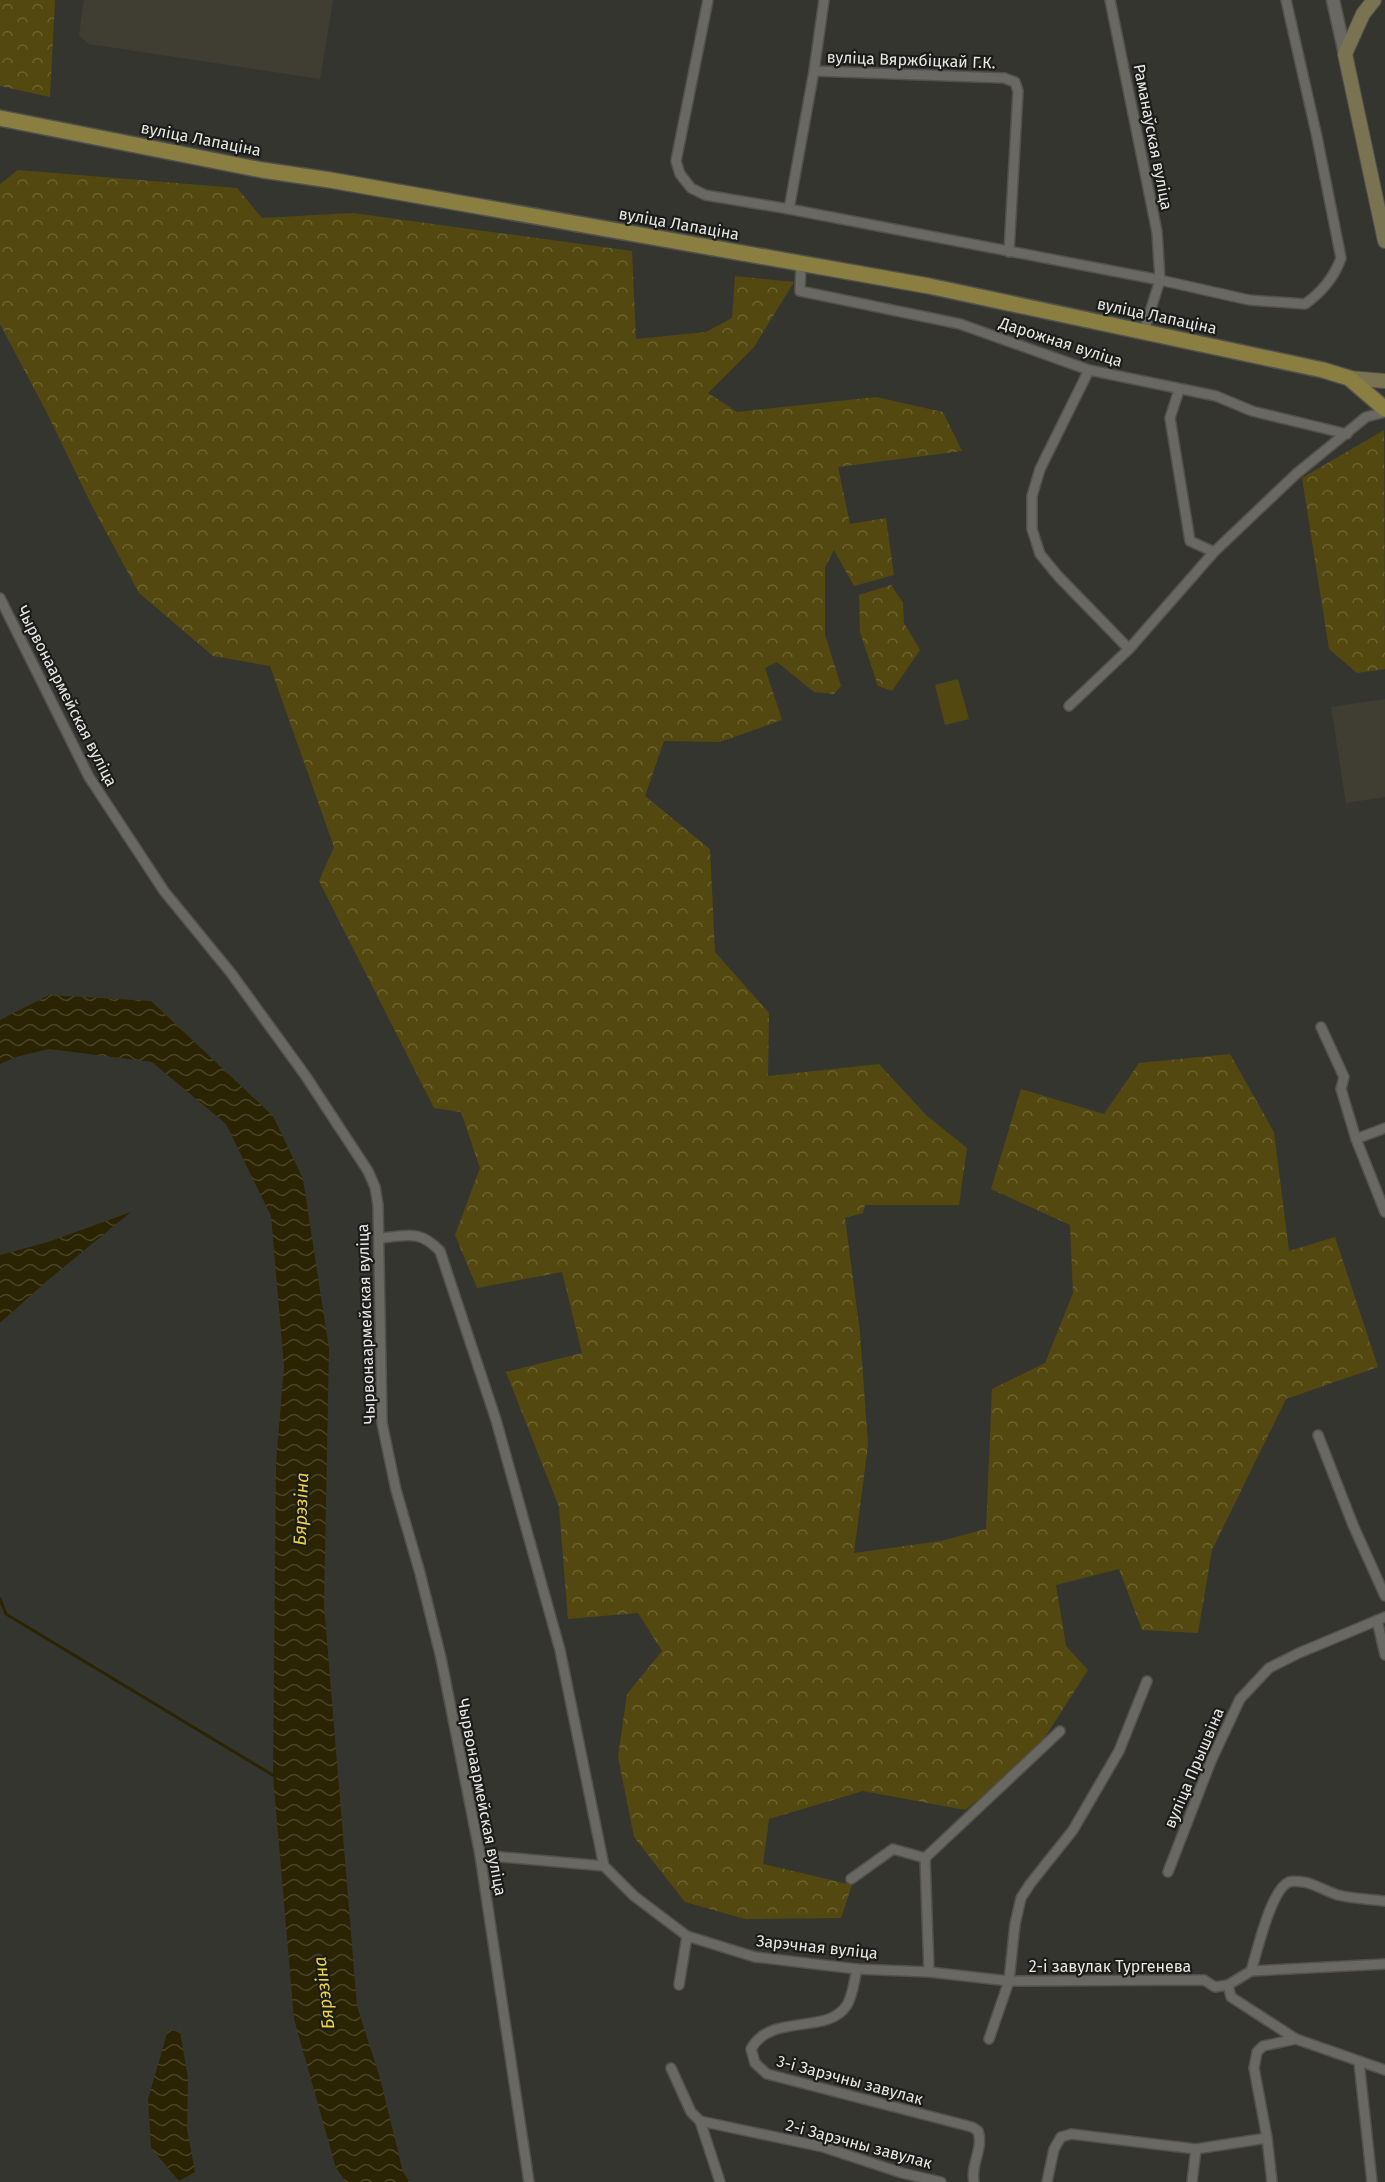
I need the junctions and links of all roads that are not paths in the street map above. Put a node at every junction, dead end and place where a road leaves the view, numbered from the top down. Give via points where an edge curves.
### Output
1 (708, 0) edge
2 (824, 0) edge
3 (1110, 0) edge
4 (1286, 0) edge
5 (1333, 0) edge
6 (1374, 0) edge
7 (1345, 54) junction
8 (814, 71) junction
9 (0, 118) edge
10 (789, 209) junction
11 (1385, 241) edge
12 (1009, 252) junction
13 (801, 263) junction
14 (1160, 280) junction
15 (1144, 331) junction
16 (1089, 370) junction
17 (1349, 378) junction
18 (1385, 383) edge
19 (1179, 390) junction
20 (1385, 410) edge
21 (1347, 434) junction
22 (1214, 552) junction
23 (0, 598) edge
24 (1129, 649) junction
25 (1069, 706) dead end
26 (1321, 1027) dead end
27 (1385, 1128) edge
28 (1356, 1139) junction
29 (1385, 1212) edge
30 (380, 1239) junction
31 (1318, 1435) dead end
32 (1385, 1596) edge
33 (1381, 1618) edge
34 (1385, 1655) edge
35 (1147, 1681) dead end
36 (1060, 1731) dead end
37 (480, 1856) junction
38 (925, 1858) junction
39 (604, 1866) junction
40 (1168, 1872) dead end
41 (851, 1879) dead end
42 (1385, 1901) edge
43 (687, 1936) junction
44 (1385, 1964) edge
45 (857, 1969) junction
46 (1251, 1971) junction
47 (928, 1972) junction
48 (1009, 1981) junction
49 (679, 1985) dead end
50 (1228, 1985) junction
51 (989, 2039) dead end
52 (1296, 2039) junction
53 (1359, 2062) junction
54 (671, 2068) dead end
55 (1385, 2070) edge
56 (700, 2121) junction
57 (1267, 2138) junction
58 (1196, 2149) junction
59 (529, 2182) edge
60 (720, 2182) edge
61 (941, 2182) edge
62 (974, 2182) edge
63 (1047, 2182) edge
64 (1192, 2182) edge
65 (1272, 2182) edge
66 (1372, 2182) edge

1 - 10 street via 676,161 680,174 691,188 705,195
2 - 8 street, вуліца Вяржбіцкай Г.К.
3 - 14 street, Раманаўская вуліца via 1157,232
4 - 14 street via 1341,258 1337,270 1320,293 1305,304 1249,300
5 - 7 street
6 - 7 main road via 1363,14
7 - 11 main road
8 - 10 street, вуліца Вяржбіцкай Г.К.
8 - 12 street, вуліца Вяржбіцкай Г.К. via 1004,78 1014,82 1018,91
9 - 13 main road, вуліца Лапаціна via 262,170
10 - 12 street
12 - 14 street
13 - 15 main road, вуліца Лапаціна
13 - 16 street, Дарожная вуліца via 800,291 960,324
14 - 15 street
15 - 17 main road, вуліца Лапаціна
16 - 19 street, Дарожная вуліца
16 - 24 street via 1040,469 1032,496 1032,530 1040,554
17 - 18 main road, вуліца Лапаціна
17 - 20 main road, вуліца Лапаціна
18 - 20 main road, вуліца Лапаціна via 1380,396
19 - 21 street, Дарожная вуліца via 1216,396 1252,411
19 - 22 street via 1170,417 1190,541
20 - 21 street via 1366,417
21 - 22 street via 1296,474
22 - 24 street
23 - 30 street, Чырвонаармейская вуліца via 89,777 164,891 258,1010 368,1171 375,1187
24 - 25 street
26 - 28 street via 1344,1077 1341,1089
27 - 28 street
28 - 29 street
30 - 37 street, Чырвонаармейская вуліца via 382,1423 441,1658
30 - 39 street via 416,1235 428,1239 440,1251 496,1420 561,1650
31 - 32 street
33 - 34 street
33 - 40 street, вуліца Прышвіна via 1269,1668 1240,1699
35 - 48 street, 2-і завулак Тургенева via 1113,1761 1073,1830 1021,1899
36 - 38 street
37 - 39 street
37 - 59 street, Чырвонаармейская вуліца
38 - 41 street via 893,1849
38 - 47 street
39 - 43 street, Зарэчная вуліца via 634,1896
42 - 46 street via 1339,1895 1310,1884 1289,1882 1278,1894
43 - 45 street, Зарэчная вуліца via 755,1957
43 - 49 street
44 - 46 street
45 - 47 street, Зарэчная вуліца
45 - 62 street, 3-і Зарэчны завулак via 847,2005 838,2015 774,2029 757,2038 751,2049 755,2063 767,2074 972,2127 978,2131 981,2144 972,2176
46 - 50 street
47 - 48 street, 2-і завулак Тургенева
48 - 50 street, 2-і завулак Тургенева via 1204,1980 1215,1987
48 - 51 street
50 - 52 street via 1231,1997
52 - 53 street
52 - 57 street via 1263,2046 1257,2052 1254,2068
53 - 55 street
53 - 66 street
54 - 56 street
56 - 60 street
56 - 61 street, 2-і Зарэчны завулак via 823,2147
57 - 58 street
57 - 65 street
58 - 63 street via 1071,2134 1061,2137 1054,2149
58 - 64 street

